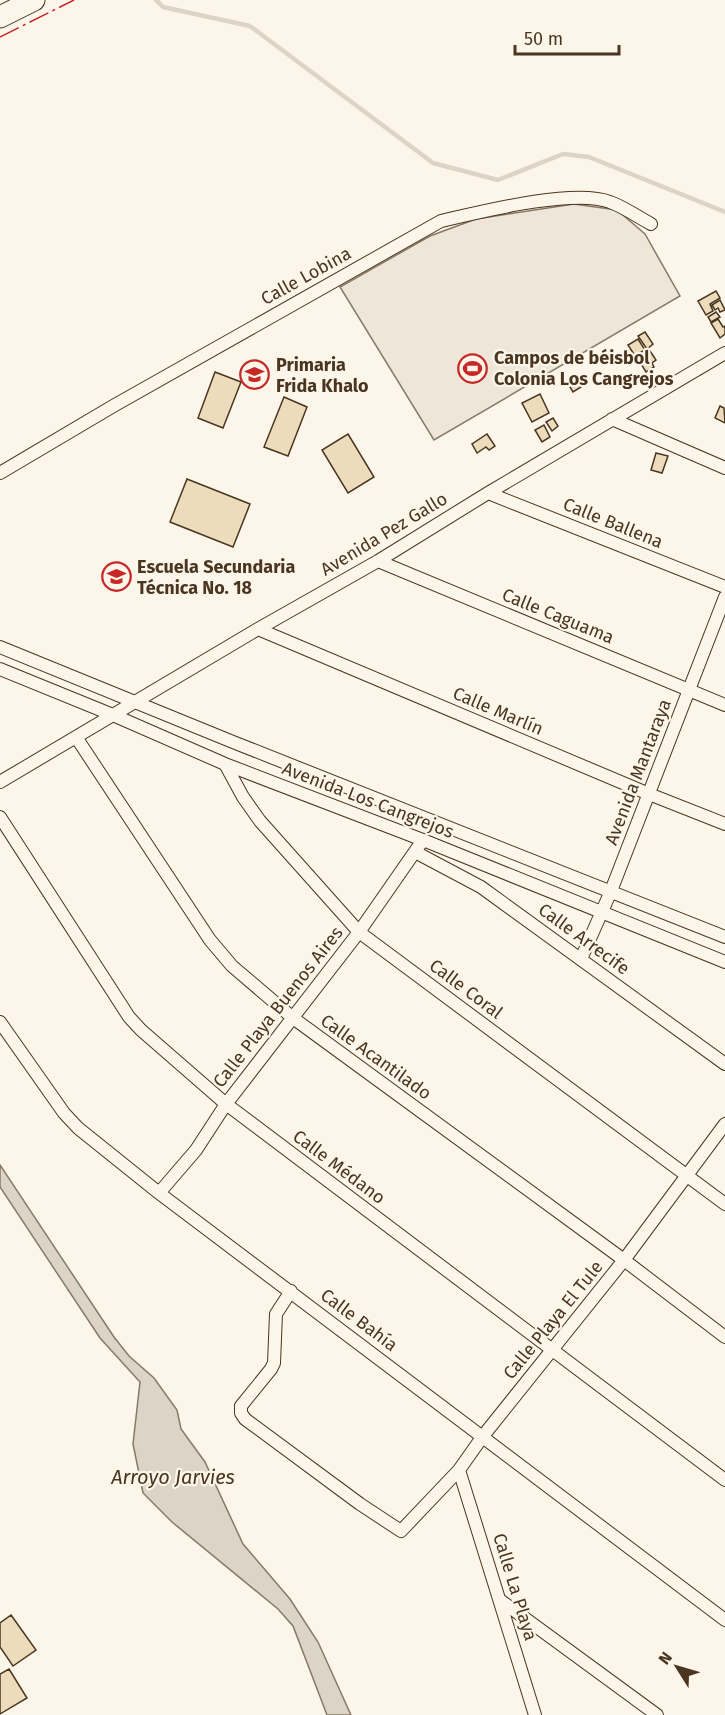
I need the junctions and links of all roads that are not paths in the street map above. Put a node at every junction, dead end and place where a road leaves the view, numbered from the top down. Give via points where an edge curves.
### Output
1 (34, 0) edge
2 (0, 17) edge
3 (651, 224) dead end
4 (725, 353) edge
5 (612, 419) junction
6 (725, 468) edge
7 (0, 473) edge
8 (488, 493) junction
9 (378, 561) junction
10 (725, 587) edge
11 (725, 597) edge
12 (258, 629) junction
13 (0, 647) edge
14 (0, 669) edge
15 (689, 690) junction
16 (135, 702) junction
17 (725, 705) edge
18 (113, 715) junction
19 (76, 737) junction
20 (225, 764) junction
21 (0, 782) edge
22 (649, 794) junction
23 (0, 817) edge
24 (725, 824) edge
25 (423, 840) junction
26 (417, 853) junction
27 (611, 891) junction
28 (602, 911) junction
29 (359, 932) junction
30 (725, 937) edge
31 (581, 959) junction
32 (725, 962) edge
33 (293, 1018) junction
34 (0, 1022) edge
35 (725, 1064) edge
36 (226, 1104) junction
37 (725, 1124) edge
38 (686, 1175) junction
39 (159, 1193) junction
40 (725, 1204) edge
41 (624, 1260) junction
42 (291, 1291) junction
43 (725, 1337) edge
44 (552, 1351) junction
45 (483, 1436) junction
46 (459, 1470) junction
47 (725, 1480) edge
48 (500, 1600) junction
49 (725, 1620) edge
50 (535, 1715) edge
51 (657, 1715) edge

1 - 2 highway
3 - 7 street, Calle Lobina via 609,201 577,197 496,208 441,221
4 - 5 street, Avenida Pez Gallo
5 - 6 street
5 - 8 street, Avenida Pez Gallo
8 - 9 street, Avenida Pez Gallo
8 - 10 street, Calle Ballena
9 - 12 street, Avenida Pez Gallo
9 - 15 street, Calle Caguama
11 - 15 street, Avenida Mantaraya
12 - 16 street, Avenida Pez Gallo
12 - 22 street, Calle Marlín
13 - 16 street, Avenida Los Cangrejos
14 - 18 street, Avenida Los Cangrejos
15 - 17 street, Calle Caguama
15 - 22 street, Avenida Mantaraya
16 - 18 street, Avenida Pez Gallo
16 - 27 street, Avenida Los Cangrejos
18 - 19 street, Avenida Pez Gallo
18 - 20 street, Avenida Los Cangrejos
19 - 21 street, Avenida Pez Gallo
19 - 33 street, Calle Acantilado via 220,953
20 - 25 street, Avenida Los Cangrejos
20 - 29 street, Calle Coral via 260,822
22 - 24 street, Calle Marlín
22 - 27 street, Avenida Mantaraya
23 - 36 street, Calle Médano via 129,1017
25 - 26 street, Calle Playa Buenos Aires
25 - 28 street, Avenida Los Cangrejos
26 - 29 street, Calle Playa Buenos Aires
26 - 31 street, Calle Arrecife via 481,887
27 - 28 street, Avenida Mantaraya
27 - 30 street, Avenida Los Cangrejos
28 - 31 street, Avenida Mantaraya
28 - 32 street, Avenida Los Cangrejos
29 - 33 street, Calle Playa Buenos Aires
29 - 38 street, Calle Coral
31 - 35 street, Calle Arrecife
33 - 36 street, Calle Playa Buenos Aires
33 - 41 street, Calle Acantilado
34 - 39 street, Calle Bahía via 71,1120
36 - 39 street, Calle Playa Buenos Aires via 196,1150
36 - 44 street, Calle Médano
37 - 38 street, Calle Playa El Tule
38 - 40 street, Calle Coral
38 - 41 street, Calle Playa El Tule
39 - 42 street, Calle Bahía
41 - 43 street, Calle Acantilado
41 - 44 street, Calle Playa El Tule
42 - 45 street, Calle Bahía
42 - 46 street, Calle Playa El Tule via 276,1314 271,1369 241,1406 245,1419 401,1531
44 - 45 street, Calle Playa El Tule
44 - 47 street, Calle Médano
45 - 46 street, Calle Playa El Tule
45 - 49 street, Calle Bahía
46 - 48 street, Calle La Playa
48 - 50 street, Calle La Playa
48 - 51 street

